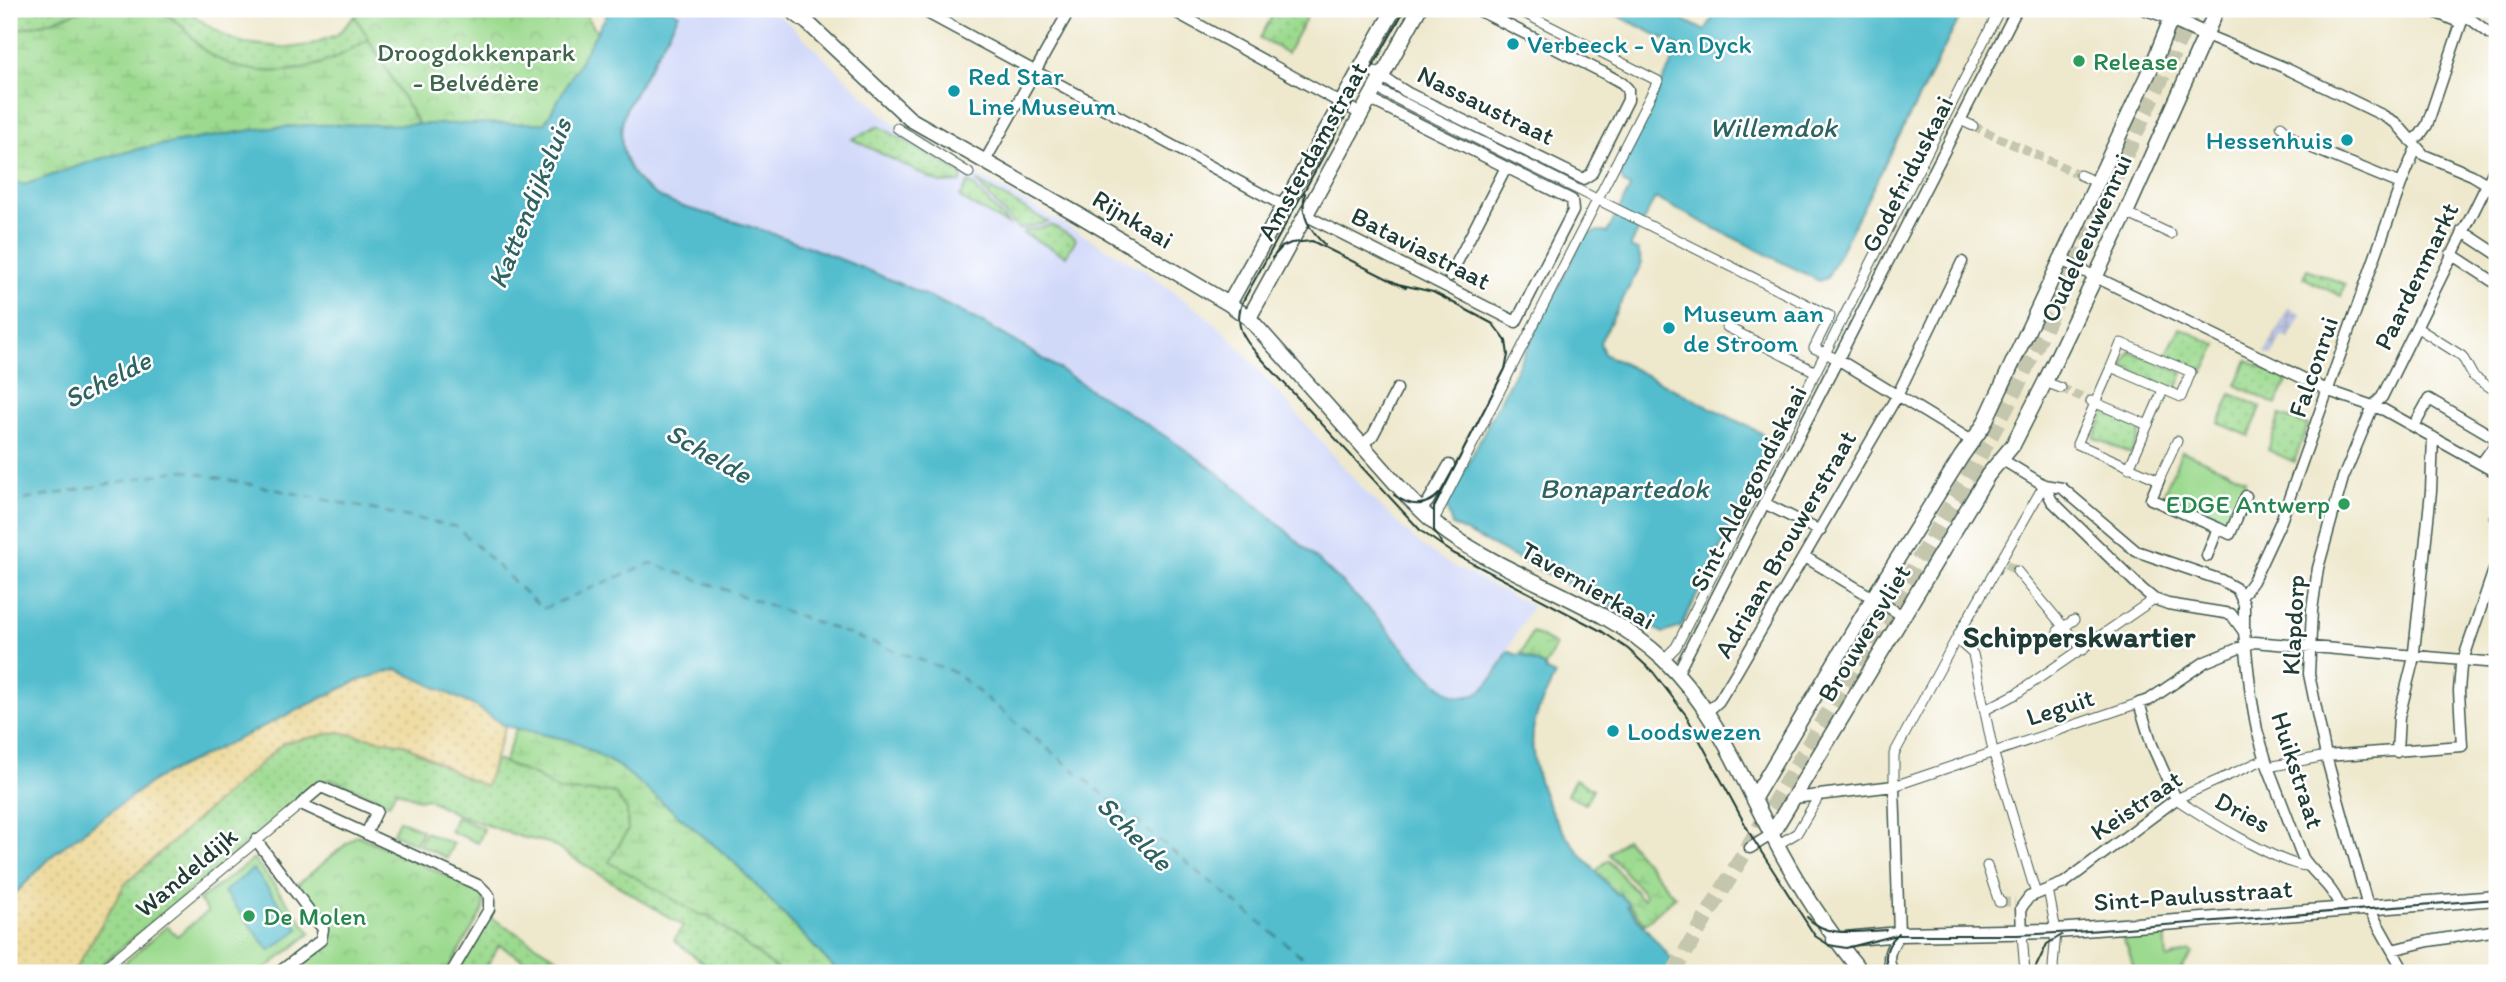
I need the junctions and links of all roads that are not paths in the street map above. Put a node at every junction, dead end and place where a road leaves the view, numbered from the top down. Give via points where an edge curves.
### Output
1 (789, 9) edge
2 (920, 9) edge
3 (1070, 9) edge
4 (1170, 9) edge
5 (1394, 9) edge
6 (1419, 9) edge
7 (1476, 9) edge
8 (1516, 9) edge
9 (2000, 9) edge
10 (2017, 9) edge
11 (2143, 9) edge
12 (2217, 9) edge
13 (2427, 9) edge
14 (2173, 14) edge
15 (2464, 15) edge
16 (2206, 35) junction
17 (2497, 39) edge
18 (1363, 65) junction
19 (1036, 72) junction
20 (1382, 77) junction
21 (1383, 92) dead end
22 (1369, 99) junction
23 (1342, 103) junction
24 (1361, 114) junction
25 (1960, 120) junction
26 (1973, 126) tunnel mouth
27 (2281, 126) dead end
28 (897, 128) dead end
29 (2414, 145) junction
30 (2313, 148) joint
31 (985, 161) junction
32 (2497, 166) edge
33 (1506, 167) junction
34 (968, 173) dead end
35 (2080, 175) tunnel mouth
36 (2096, 181) junction
37 (2487, 183) junction
38 (2401, 184) junction
39 (2497, 190) edge
40 (1597, 200) junction
41 (1284, 206) junction
42 (2126, 213) junction
43 (1305, 215) junction
44 (2462, 231) junction
45 (2171, 234) dead end
46 (2451, 254) junction
47 (2497, 254) edge
48 (2059, 259) junction
49 (1962, 262) dead end
50 (1450, 276) dead end
51 (2095, 276) junction
52 (2497, 285) edge
53 (1229, 304) junction
54 (1249, 318) junction
55 (1516, 322) junction
56 (1727, 327) dead end
57 (2416, 327) junction
58 (1532, 330) junction
59 (1825, 353) junction
60 (1839, 360) junction
61 (2111, 367) junction
62 (1815, 372) junction
63 (2045, 382) junction
64 (2061, 388) tunnel mouth
65 (1397, 389) dead end
66 (2163, 390) junction
67 (2329, 391) junction
68 (2497, 392) edge
69 (1897, 396) junction
70 (2093, 402) junction
71 (2373, 406) junction
72 (2148, 425) junction
73 (2412, 425) junction
74 (2433, 437) junction
75 (2177, 440) dead end
76 (2497, 440) edge
77 (1972, 441) junction
78 (1362, 445) junction
79 (2001, 459) junction
80 (2482, 464) junction
81 (1449, 465) dead end
82 (2129, 468) junction
83 (2497, 473) edge
84 (2159, 480) junction
85 (2044, 485) junction
86 (2246, 496) dead end
87 (1766, 504) junction
88 (1420, 510) junction
89 (1436, 516) dead end
90 (2218, 528) junction
91 (1820, 531) junction
92 (1805, 557) junction
93 (2497, 562) edge
94 (2203, 564) junction
95 (2017, 571) tunnel mouth
96 (2242, 596) junction
97 (1873, 598) junction
98 (2154, 599) junction
99 (1903, 615) junction
100 (2074, 620) dead end
101 (2062, 629) junction
102 (2244, 632) junction
103 (1956, 639) junction
104 (2246, 644) junction
105 (2309, 646) junction
106 (2083, 650) junction
107 (1669, 654) dead end
108 (2413, 655) junction
109 (2463, 659) junction
110 (2497, 663) edge
111 (1677, 674) junction
112 (2139, 703) junction
113 (1985, 710) junction
114 (1707, 712) junction
115 (1993, 751) junction
116 (2397, 752) junction
117 (2326, 756) junction
118 (2267, 763) junction
119 (1894, 786) junction
120 (1819, 796) junction
121 (1754, 798) junction
122 (1794, 798) junction
123 (2176, 799) junction
124 (301, 804) junction
125 (366, 834) junction
126 (256, 840) junction
127 (1774, 840) junction
128 (1750, 848) dead end
129 (1987, 866) dead end
130 (2308, 866) junction
131 (2048, 889) junction
132 (2036, 894) junction
133 (2497, 898) edge
134 (2001, 902) dead end
135 (2368, 907) junction
136 (2340, 908) junction
137 (2497, 930) edge
138 (2056, 931) junction
139 (2022, 933) junction
140 (1899, 934) junction
141 (1835, 940) junction
142 (2392, 950) junction
143 (98, 973) edge
144 (278, 973) edge
145 (451, 973) edge
146 (1862, 973) edge
147 (1894, 973) edge
148 (2025, 973) edge
149 (2056, 973) edge
150 (2404, 973) edge

1 - 31 street, Rijnkaai via 905,116
2 - 19 street
3 - 19 street
4 - 23 street
5 - 18 street, Amsterdamstraat
6 - 20 street, Amsterdamstraat
7 - 20 street, Nassaustraat via 1628,89 1629,100 1591,174 1583,179
8 - 40 street via 1658,81
9 - 59 street, Godefriduskaai
10 - 25 street, Godefriduskaai
11 - 14 street
12 - 16 street, Oudeleeuwenrui
13 - 15 street
14 - 16 street
14 - 36 street, Oudeleeuwenrui
15 - 17 street
15 - 29 street, Falconrui via 2427,125
16 - 29 street via 2382,114
16 - 42 street, Oudeleeuwenrui
18 - 20 street, Nassaustraat
18 - 23 street, Amsterdamstraat
19 - 31 street
19 - 41 street
20 - 22 street, Amsterdamstraat
21 - 40 street, Nassaustraat
22 - 24 street, Amsterdamstraat
22 - 33 street, Nassaustraat
23 - 24 street
23 - 41 street, Amsterdamstraat
24 - 43 street, Amsterdamstraat
25 - 26 street
25 - 60 street, Godefriduskaai
27 - 30 street
28 - 34 street
29 - 37 street via 2424,155
29 - 38 street, Falconrui
30 - 38 street
31 - 53 street, Rijnkaai
32 - 37 street, Paardenmarkt
33 - 50 street, Nassaustraat
33 - 55 street, Nassaustraat via 1572,200 1573,211
35 - 36 street
36 - 48 street, Oudeleeuwenrui
37 - 39 street
37 - 44 street, Paardenmarkt
38 - 67 street, Falconrui
40 - 58 street
40 - 59 street, Nassaustraat via 1830,316 1814,348
41 - 53 street, Amsterdamstraat
42 - 45 street
42 - 51 street, Oudeleeuwenrui
43 - 54 street, Amsterdamstraat
43 - 55 street, Bataviastraat
44 - 46 street, Paardenmarkt
44 - 47 street
46 - 52 street
46 - 57 street, Paardenmarkt
48 - 51 street
48 - 77 street, Oudeleeuwenrui
49 - 69 street, Adriaan Brouwerstraat
51 - 63 street, Oudeleeuwenrui
51 - 67 street
53 - 54 street, Rijnkaai
54 - 78 street, Rijnkaai
55 - 58 street
56 - 62 street
57 - 68 street via 2462,356 2473,376
57 - 71 street, Paardenmarkt via 2382,397
58 - 89 street
59 - 60 street
59 - 62 street, Sint-Aldegondiskaai
60 - 69 street
60 - 87 street, Sint-Aldegondiskaai
61 - 66 street
61 - 66 street via 2121,343 2191,372 2181,397
61 - 70 street
62 - 107 street, Sint-Aldegondiskaai
63 - 64 street
63 - 79 street, Oudeleeuwenrui
65 - 78 street via 1373,435
66 - 72 street
67 - 71 street
67 - 96 street, Falconrui via 2281,521
69 - 77 street
69 - 91 street, Adriaan Brouwerstraat
70 - 72 street
70 - 82 street via 2077,444
71 - 73 street
71 - 105 street, Klapdorp via 2343,478 2318,568
72 - 82 street
73 - 74 street
73 - 76 street via 2429,399
74 - 80 street
74 - 108 street
75 - 84 street
76 - 80 street
77 - 97 street, Brouwersvliet
78 - 88 street, Rijnkaai
79 - 85 street
79 - 99 street, Brouwersvliet
80 - 83 street
81 - 88 street
82 - 84 street
84 - 90 street via 2151,499
85 - 94 street via 2062,488 2136,551
85 - 98 street via 2052,501
85 - 103 street
86 - 90 street via 2230,534
87 - 91 street
87 - 111 street, Sint-Aldegondiskaai
88 - 111 street, Tavernierkaai via 1471,548 1623,628
90 - 94 street
91 - 92 street, Adriaan Brouwerstraat
92 - 97 street
92 - 114 street, Adriaan Brouwerstraat via 1720,701
93 - 109 street
94 - 96 street
95 - 101 street
96 - 102 street, Huikstraat
97 - 99 street
97 - 121 street, Brouwersvliet
98 - 102 street via 2224,612
98 - 106 street
99 - 122 street, Brouwersvliet
100 - 101 street
101 - 106 street
102 - 104 street, Huikstraat
103 - 113 street via 1973,654
103 - 119 street via 1894,754
104 - 105 street
104 - 112 street via 2205,662
104 - 118 street, Huikstraat via 2251,696
105 - 108 street
105 - 117 street, Klapdorp via 2309,674
106 - 113 street
108 - 109 street
108 - 116 street via 2399,717
109 - 110 street
109 - 116 street via 2459,691 2462,746
111 - 114 street, Tavernierkaai
112 - 115 street, Leguit
112 - 123 street, Dries
113 - 115 street
114 - 121 street, Tavernierkaai
115 - 119 street, Leguit
115 - 132 street
116 - 117 street
117 - 118 street, Keistraat
117 - 135 street, Klapdorp
118 - 123 street, Keistraat
118 - 130 street, Huikstraat
119 - 120 street
119 - 140 street
120 - 122 street
120 - 127 street via 1797,833
121 - 127 street, Tavernierkaai
122 - 127 street, Brouwersvliet
123 - 130 street, Dries via 2208,821 2275,855
123 - 131 street, Keistraat via 2064,883
124 - 125 street
124 - 125 street via 321,787 377,811
124 - 126 street, Wandeldijk
125 - 145 street via 485,889 489,909
126 - 143 street, Wandeldijk
126 - 144 street via 323,929 321,940
127 - 128 street
127 - 141 street, Tavernierkaai
129 - 134 street
130 - 136 street, Huikstraat via 2335,893
131 - 132 street, Keistraat
131 - 138 street
132 - 139 street, Keistraat via 2019,902
133 - 135 street, Sint-Paulusstraat
135 - 136 street, Sint-Paulusstraat
135 - 142 street, Klapdorp
136 - 138 street, Sint-Paulusstraat
137 - 142 street
138 - 139 street, Sint-Paulusstraat
138 - 149 street
139 - 140 street, Sint-Paulusstraat
139 - 148 street
140 - 141 street, Sint-Paulusstraat
140 - 147 street via 1889,956
141 - 146 street, Tavernierkaai
142 - 150 street, Klapdorp

